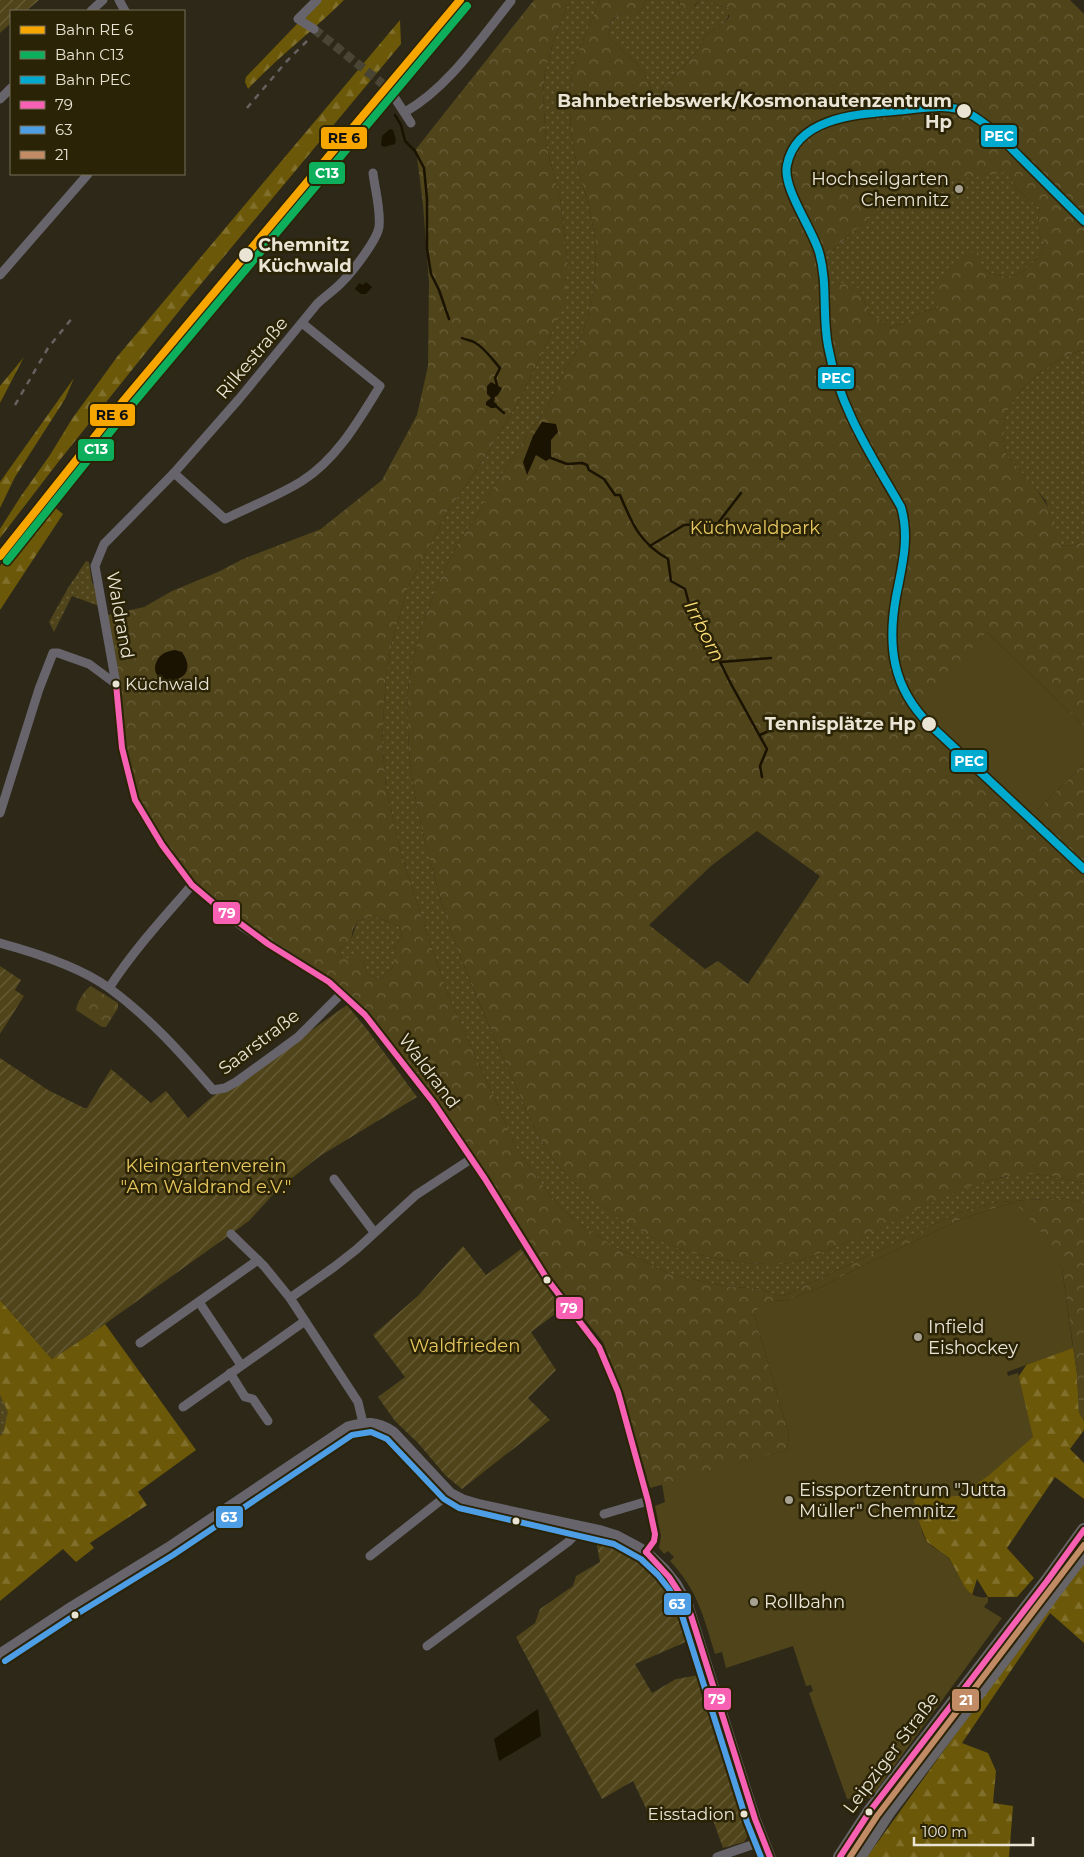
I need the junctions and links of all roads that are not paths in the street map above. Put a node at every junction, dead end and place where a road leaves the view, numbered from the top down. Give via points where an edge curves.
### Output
1 (103, 0) edge
2 (317, 0) edge
3 (511, 1) edge
4 (92, 10) edge
5 (314, 30) tunnel mouth
6 (10, 89) edge
7 (389, 89) tunnel mouth
8 (0, 99) edge
9 (405, 112) junction
10 (412, 123) dead end
11 (373, 173) dead end
12 (87, 175) edge
13 (0, 275) edge
14 (302, 323) junction
15 (174, 473) junction
16 (104, 544) joint
17 (116, 684) junction
18 (0, 813) edge
19 (192, 885) junction
20 (0, 943) edge
21 (109, 988) junction
22 (342, 993) junction
23 (471, 1159) junction
24 (334, 1179) dead end
25 (374, 1232) junction
26 (231, 1234) dead end
27 (258, 1260) junction
28 (290, 1298) junction
29 (199, 1302) junction
30 (305, 1321) junction
31 (140, 1343) dead end
32 (241, 1366) junction
33 (230, 1373) junction
34 (183, 1407) dead end
35 (268, 1421) dead end
36 (363, 1423) junction
37 (450, 1493) junction
38 (648, 1501) junction
39 (604, 1514) dead end
40 (577, 1525) junction
41 (1084, 1530) edge
42 (646, 1552) junction
43 (1084, 1553) edge
44 (370, 1556) dead end
45 (427, 1646) dead end
46 (0, 1654) edge
47 (763, 1840) junction
48 (717, 1857) edge
49 (770, 1857) edge
50 (840, 1857) edge
51 (859, 1857) edge

1 - 4 street
2 - 5 street via 298,18
3 - 9 street via 445,80
6 - 8 street
7 - 9 street
9 - 10 street
11 - 14 street, Rilkestraße via 380,218 375,240 343,282 328,293
12 - 13 street
14 - 15 street, Rilkestraße
14 - 15 street via 380,386 340,447 302,481 225,519
15 - 16 street, Rilkestraße
16 - 17 street, Waldrand via 95,566
17 - 18 street via 89,664 58,652 54,654 39,689
17 - 19 street, Waldrand via 122,748 135,800 162,845
19 - 21 street via 153,929
19 - 22 street, Waldrand via 243,927
20 - 21 street via 50,959
21 - 22 street, Saarstraße via 149,1020 213,1090 236,1082 298,1037
22 - 23 street, Waldrand via 394,1050
23 - 25 street via 416,1195
23 - 38 street, Waldrand via 547,1279 599,1347 618,1392
24 - 25 street
25 - 28 street via 334,1267
26 - 27 street
27 - 28 street
27 - 29 street
28 - 30 street
29 - 31 street
29 - 32 street
30 - 32 street
30 - 36 street via 358,1402
32 - 33 street
33 - 34 street
33 - 35 street via 245,1397 252,1399
36 - 37 street via 382,1424 394,1432
36 - 46 street via 348,1427 168,1548
37 - 40 street via 480,1505
37 - 44 street
38 - 39 street
38 - 42 street, Waldrand via 655,1534
40 - 42 street via 617,1536
40 - 45 street via 568,1542
41 - 50 main road, Leipziger Straße via 870,1811
42 - 47 street via 676,1584 688,1606
43 - 51 main road, Leipziger Straße via 889,1811
47 - 48 street
47 - 49 street

